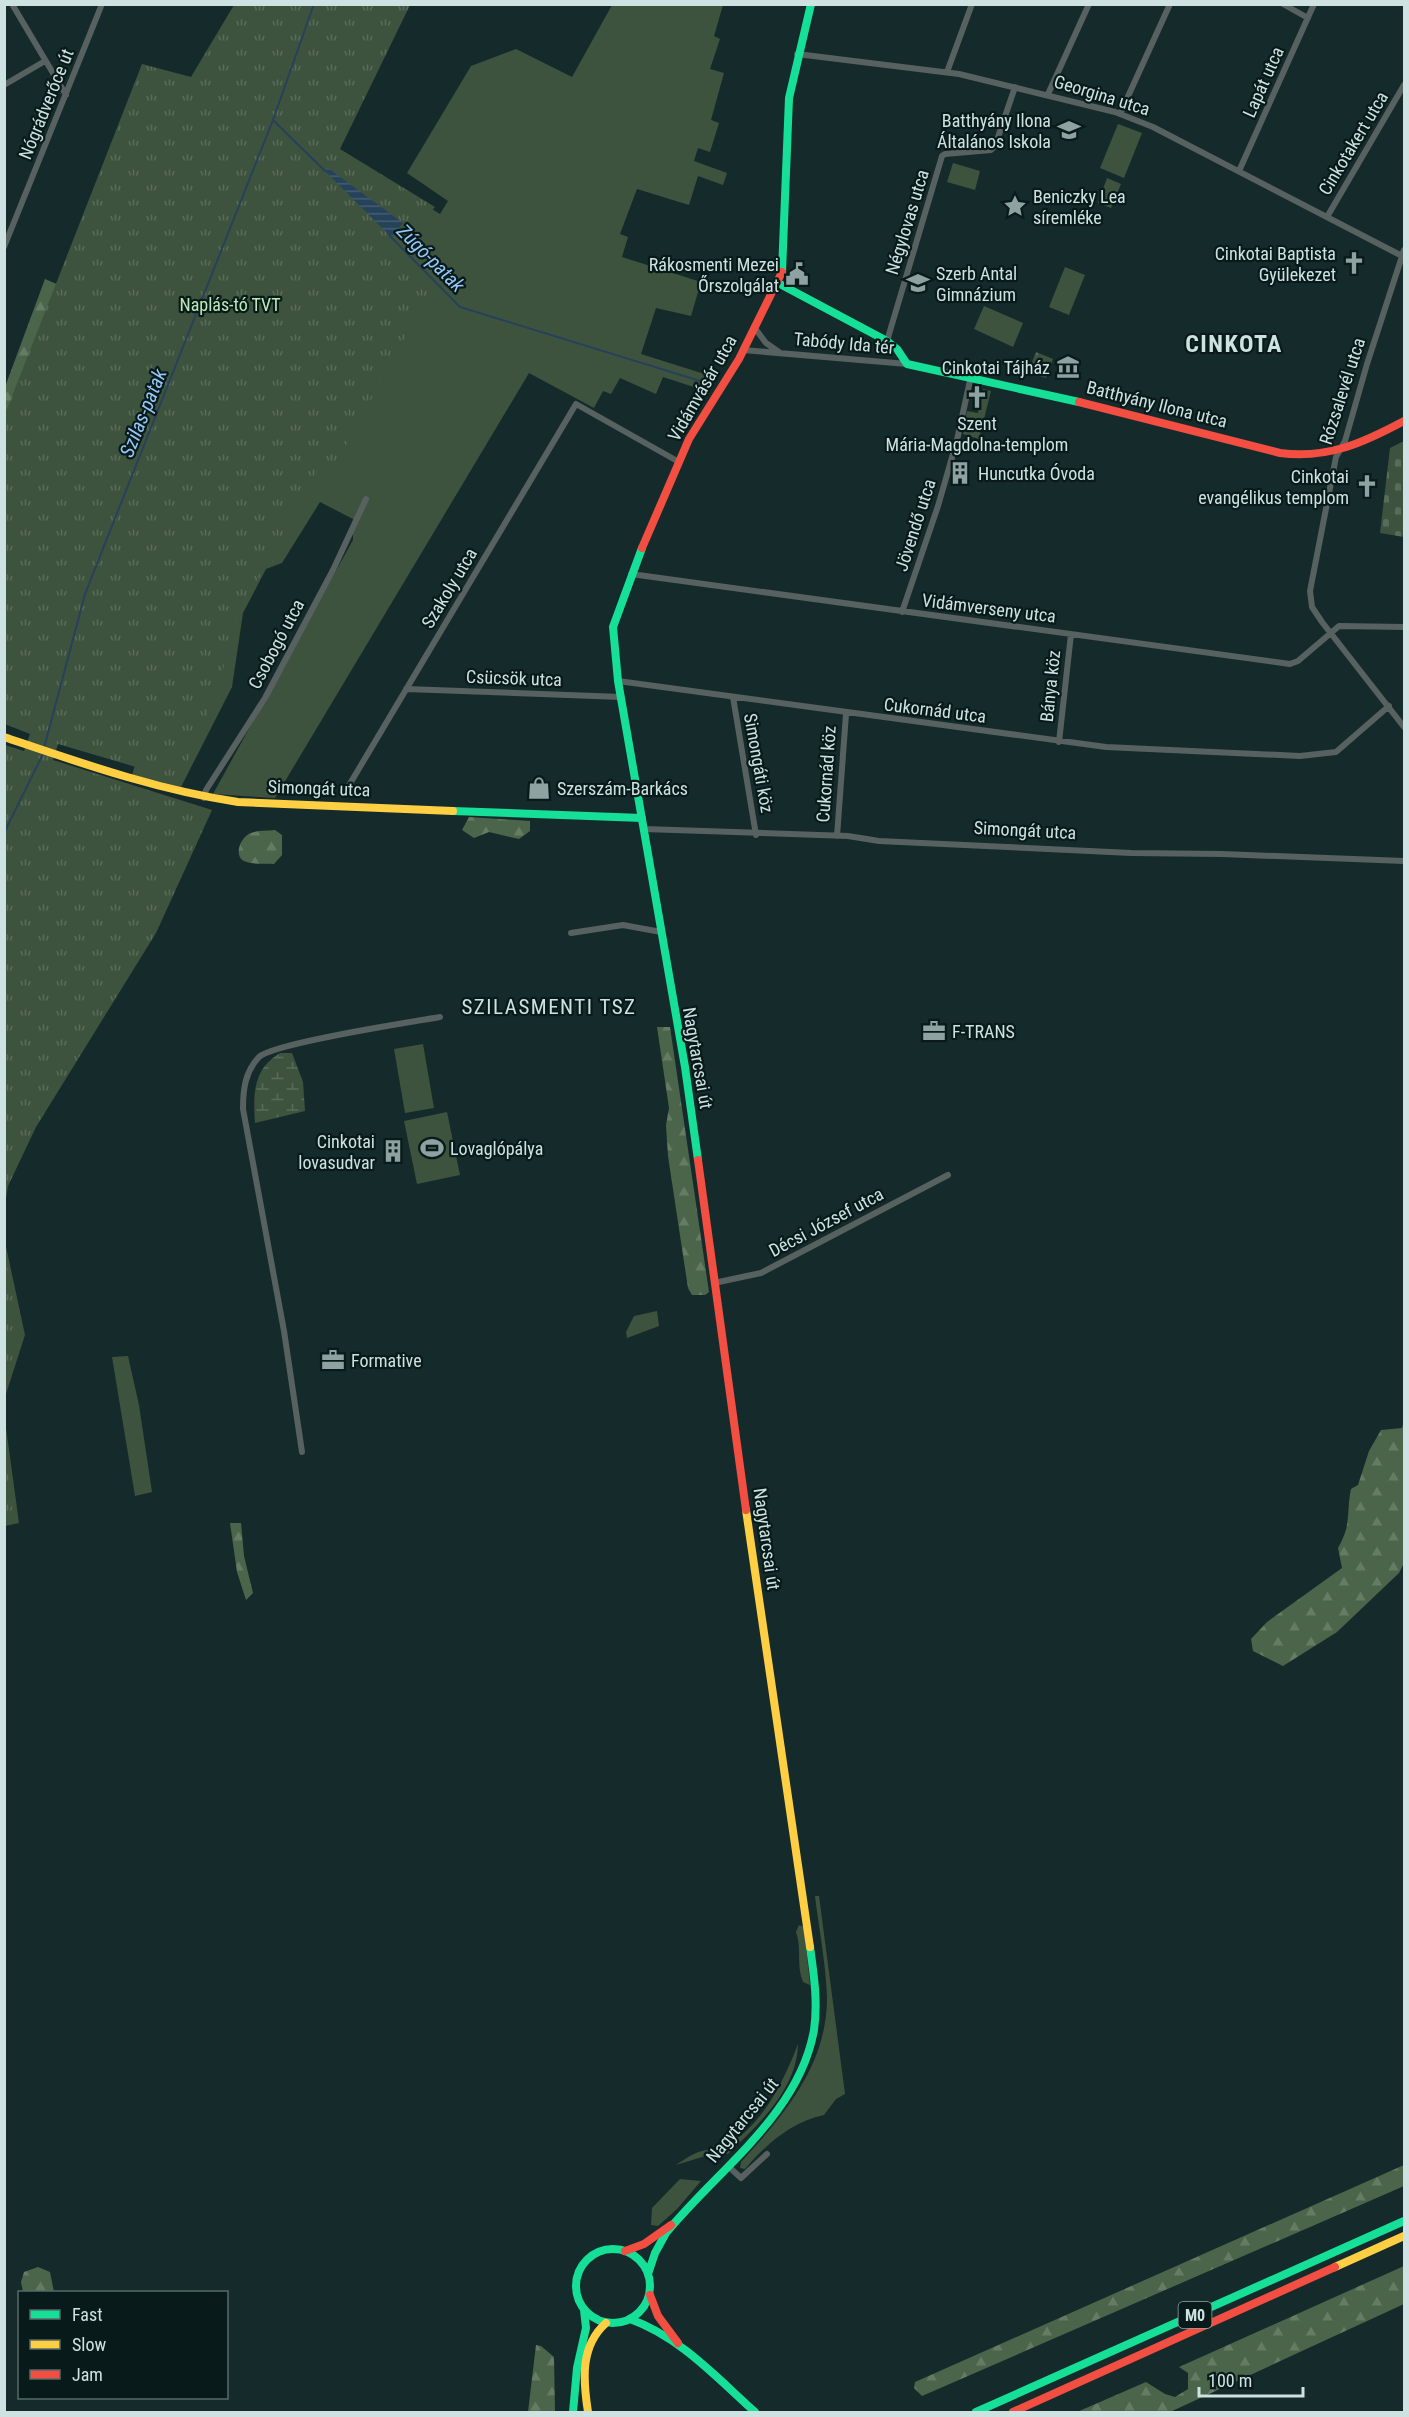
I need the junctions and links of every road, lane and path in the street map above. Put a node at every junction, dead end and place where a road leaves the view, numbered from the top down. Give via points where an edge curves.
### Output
1 (12, 4) edge
2 (102, 4) edge
3 (812, 4) edge
4 (972, 4) edge
5 (1089, 4) edge
6 (1170, 4) edge
7 (1283, 4) edge
8 (1314, 4) edge
9 (1308, 18) junction
10 (797, 54) junction
11 (45, 61) junction
12 (947, 72) junction
13 (1404, 85) edge
14 (4, 86) edge
15 (1015, 87) junction
16 (1048, 94) junction
17 (66, 95) junction
18 (1120, 114) junction
19 (1239, 171) junction
20 (1327, 217) junction
21 (4, 247) edge
22 (1403, 254) edge
23 (778, 283) junction
24 (754, 327) junction
25 (887, 341) junction
26 (743, 350) junction
27 (779, 352) junction
28 (907, 364) junction
29 (971, 376) junction
30 (1404, 421) edge
31 (1339, 452) junction
32 (679, 462) junction
33 (366, 499) dead end
34 (631, 574) junction
35 (902, 612) junction
36 (1404, 627) edge
37 (1332, 631) junction
38 (1071, 634) junction
39 (618, 681) junction
40 (406, 689) junction
41 (621, 697) junction
42 (733, 697) junction
43 (1389, 706) junction
44 (846, 714) junction
45 (1404, 727) edge
46 (4, 737) edge
47 (1059, 742) junction
48 (348, 787) dead end
49 (204, 798) junction
50 (642, 818) junction
51 (645, 830) junction
52 (756, 835) junction
53 (837, 836) junction
54 (1404, 861) edge
55 (661, 932) junction
56 (571, 933) dead end
57 (440, 1017) dead end
58 (948, 1175) dead end
59 (714, 1283) junction
60 (302, 1452) dead end
61 (767, 2154) dead end
62 (728, 2166) junction
63 (676, 2221) junction
64 (1404, 2221) edge
65 (1404, 2236) edge
66 (625, 2251) junction
67 (648, 2274) junction
68 (650, 2293) junction
69 (584, 2310) junction
70 (630, 2319) junction
71 (606, 2323) junction
72 (680, 2346) junction
73 (573, 2412) edge
74 (588, 2412) edge
75 (755, 2412) edge
76 (976, 2412) edge
77 (1013, 2412) edge

1 - 11 street
2 - 17 street, Nógrádverőce út
3 - 10 main road, Vidámvásár utca
4 - 12 street
5 - 16 street
6 - 18 street
7 - 9 street
8 - 9 street, Lapát utca
9 - 19 street, Lapát utca
10 - 12 street, Georgina utca
10 - 23 main road, Vidámvásár utca via 786,144 785,257
11 - 14 street
11 - 17 street
12 - 15 street, Georgina utca
13 - 20 street, Cinkotakert utca
15 - 16 street, Georgina utca
15 - 25 street, Négylovas utca via 996,146 991,150 942,156
16 - 18 street, Georgina utca
17 - 21 street, Nógrádverőce út
18 - 19 street, Georgina utca
19 - 20 street, Georgina utca
20 - 22 street, Georgina utca
22 - 31 street, Rózsalevél utca
23 - 24 main road, Vidámvásár utca
23 - 25 main road
24 - 26 main road, Vidámvásár utca
24 - 27 street, Tabódy Ida tér
25 - 28 main road
26 - 27 street, Tabódy Ida tér
26 - 32 main road, Vidámvásár utca
27 - 28 street, Tabódy Ida tér
28 - 29 main road, Batthyány Ilona utca
29 - 31 main road, Batthyány Ilona utca via 1280,453 1314,456
29 - 35 street, Jövendő utca via 941,495
30 - 31 main road, Batthyány Ilona utca
31 - 37 street, Rózsalevél utca via 1310,591 1312,607
32 - 34 main road, Vidámvásár utca
32 - 40 street, Szakoly utca via 576,404
33 - 49 street, Csobogó utca via 265,698
34 - 35 street, Vidámverseny utca
34 - 39 main road, Vidámvásár utca via 613,627
35 - 38 street, Vidámverseny utca
36 - 37 street via 1348,624
37 - 38 street, Vidámverseny utca via 1290,664
37 - 43 street, Rózsalevél utca
38 - 47 street, Bánya köz
39 - 41 main road, Vidámvásár utca
39 - 42 street, Cukornád utca
40 - 41 street, Csücsök utca
40 - 48 street, Szakoly utca
41 - 50 main road, Vidámvásár utca
42 - 44 street, Cukornád utca
42 - 52 street, Simongáti köz
43 - 45 street, Rózsalevél utca
43 - 47 street, Cukornád utca via 1335,752 1300,756
44 - 47 street, Cukornád utca
44 - 53 street, Cukornád köz
46 - 49 main road, Simongát utca via 131,780
49 - 50 main road, Simongát utca
50 - 51 main road, Nagytarcsai út
51 - 52 street, Simongát utca
51 - 55 main road, Nagytarcsai út
52 - 53 street, Simongát utca
53 - 54 street, Simongát utca via 1131,853
55 - 56 street via 623,925
55 - 59 main road, Nagytarcsai út via 685,1067
57 - 60 street via 288,1046 261,1055 246,1078 243,1109
58 - 59 street, Décsi József utca via 761,1273
59 - 62 main road, Nagytarcsai út via 816,1986 812,2034 800,2070 783,2101
61 - 62 street via 741,2178
62 - 63 main road, Nagytarcsai út
63 - 66 main road, Nagytarcsai út via 644,2244
63 - 67 main road, Nagytarcsai út via 652,2254
64 - 76 main road, M0
65 - 77 main road, M0
66 - 67 main road
66 - 69 main road, Nagytarcsai út via 606,2250 582,2265 576,2292
67 - 68 main road, Nagytarcsai út
68 - 70 main road via 643,2308
68 - 72 main road, Nagytarcsai út via 653,2307
69 - 71 main road
69 - 73 main road, Nagytarcsai út via 586,2328
70 - 71 main road
70 - 72 main road, Nagytarcsai út via 645,2323
71 - 74 main road via 596,2332 587,2355
72 - 75 main road, Nagytarcsai út

